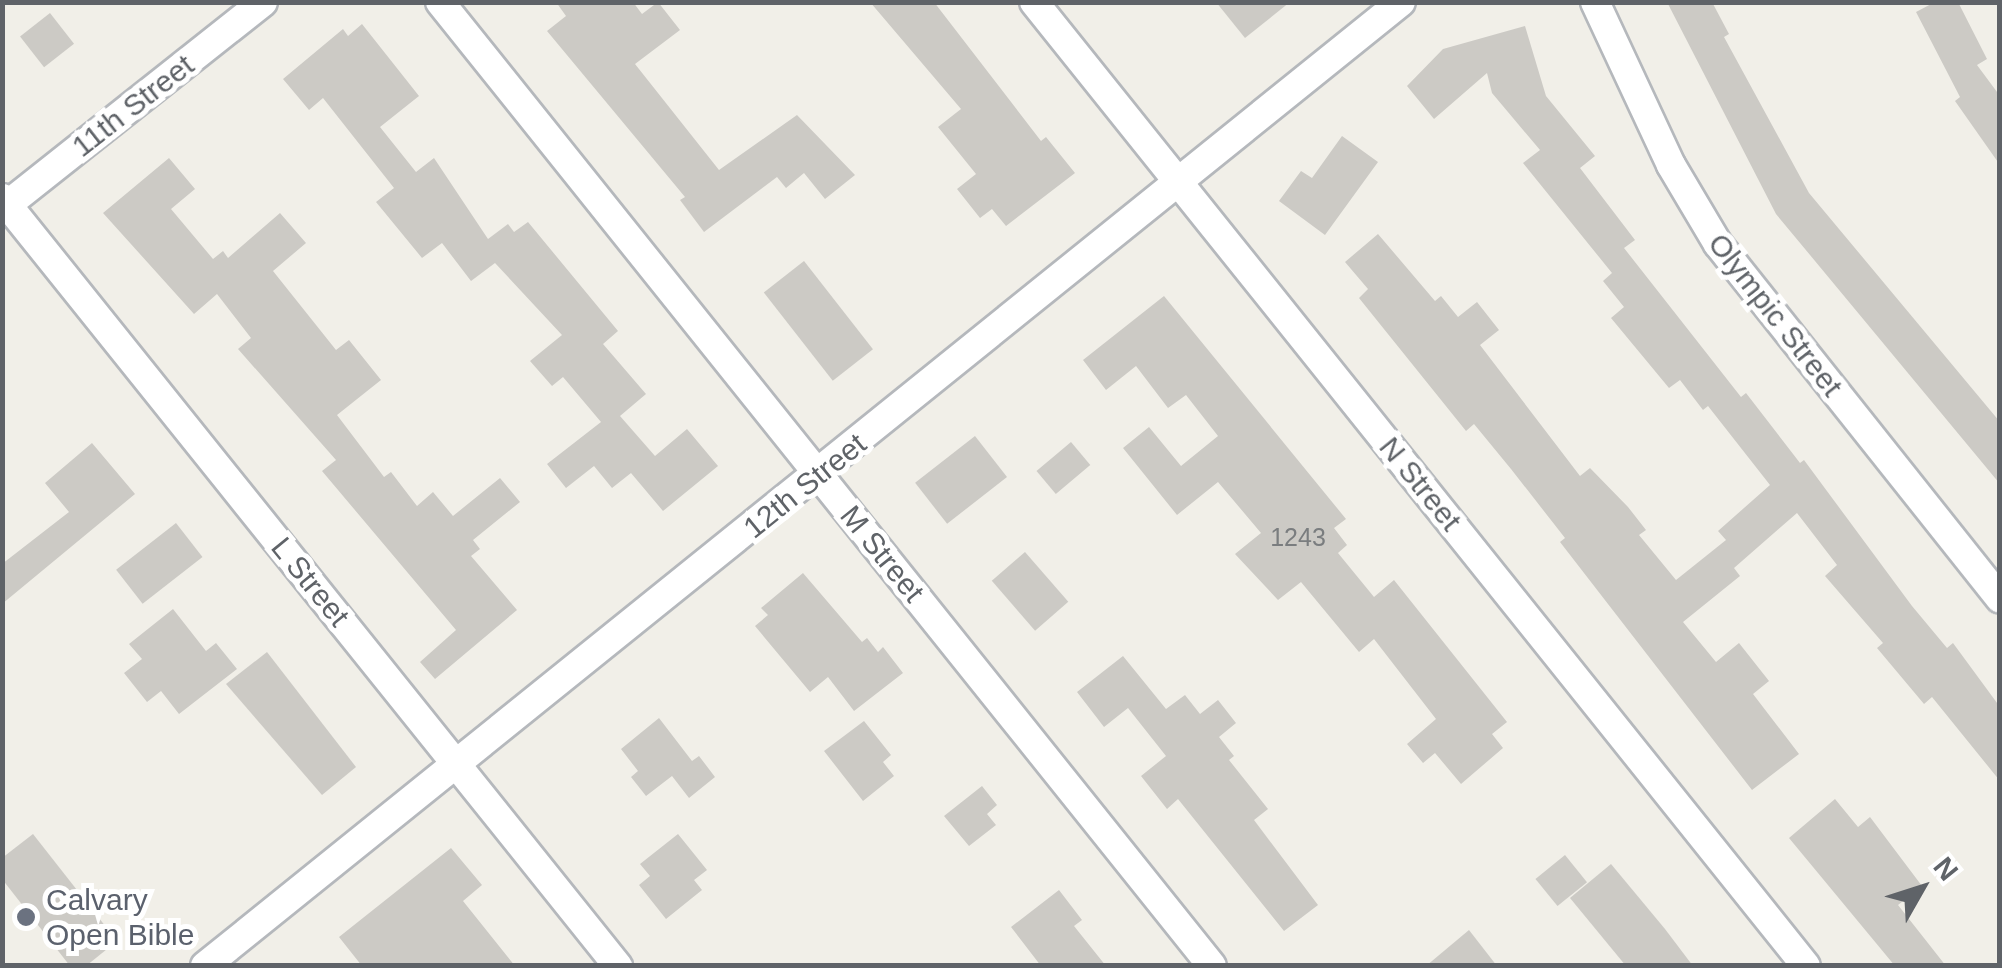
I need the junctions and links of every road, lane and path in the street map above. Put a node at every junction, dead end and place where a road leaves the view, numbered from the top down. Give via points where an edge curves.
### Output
1 (263, 2) edge
2 (440, 2) edge
3 (1034, 2) edge
4 (1402, 2) edge
5 (1595, 2) edge
6 (1179, 184) junction
7 (4, 204) edge
8 (818, 476) junction
9 (2000, 599) edge
10 (456, 763) junction
11 (205, 966) edge
12 (618, 966) edge
13 (1212, 966) edge
14 (1806, 966) edge

1 - 7 street, 11th Street
2 - 8 street, M Street
3 - 6 street, N Street
4 - 6 street, 12th Street
5 - 9 street, Olympic Street via 1671,165 1718,244
6 - 8 street, 12th Street
6 - 14 street, N Street
7 - 10 street, L Street
8 - 10 street, 12th Street
8 - 13 street, M Street
10 - 11 street, 12th Street
10 - 12 street, L Street

